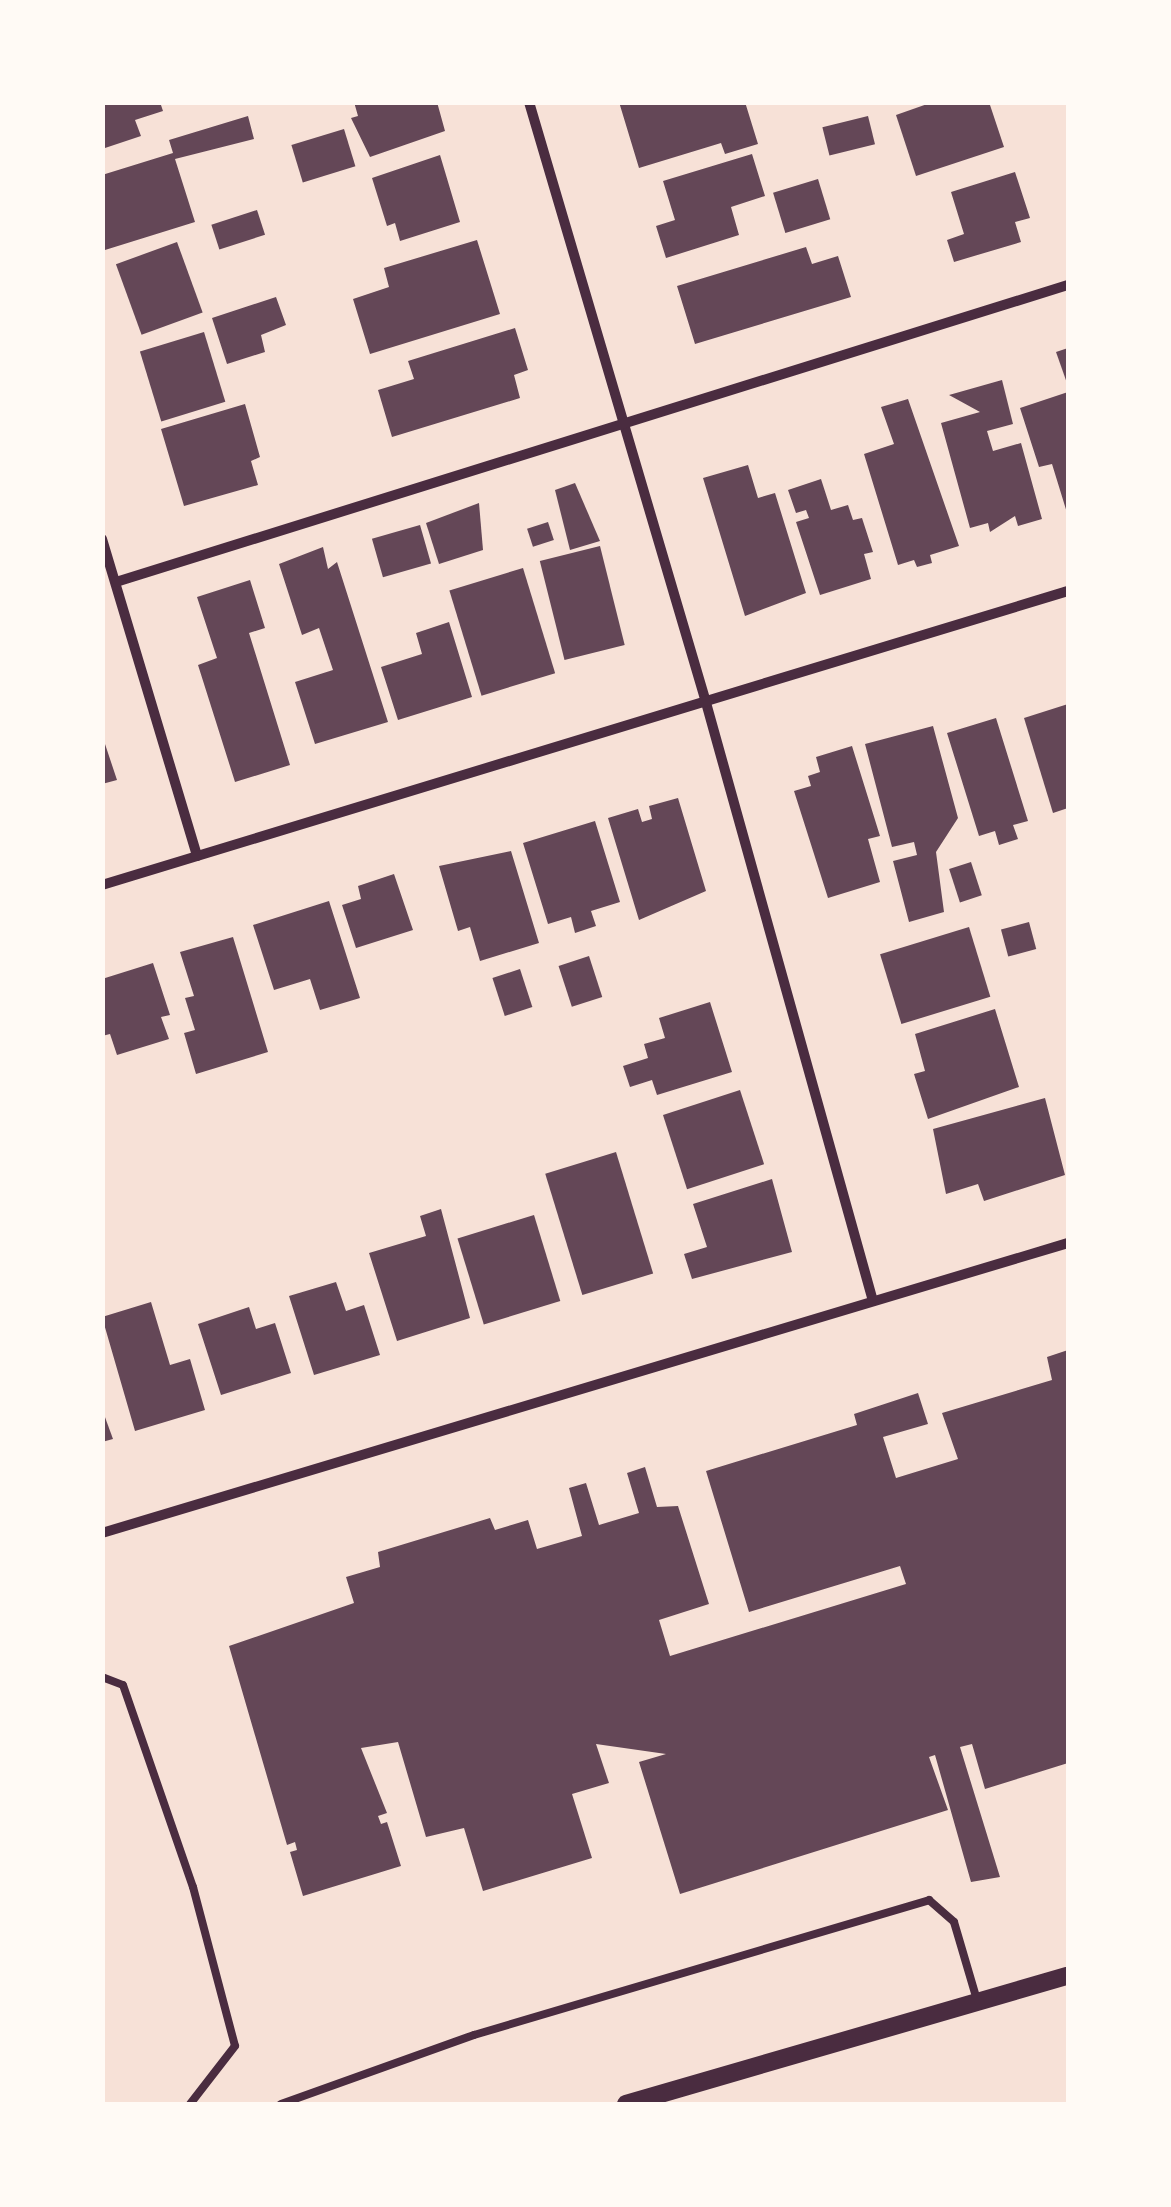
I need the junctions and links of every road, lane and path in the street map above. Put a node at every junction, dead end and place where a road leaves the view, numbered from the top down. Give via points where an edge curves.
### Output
1 (529, 102) edge
2 (1068, 285) edge
3 (623, 422) junction
4 (102, 539) edge
5 (116, 582) junction
6 (1068, 591) edge
7 (705, 699) junction
8 (197, 856) junction
9 (102, 885) edge
10 (1068, 1242) edge
11 (873, 1302) junction
12 (102, 1533) edge
13 (102, 1677) edge
14 (1068, 1976) edge
15 (978, 2004) junction
16 (821, 2051) junction
17 (190, 2104) edge
18 (280, 2104) edge
19 (626, 2104) edge
20 (660, 2104) edge

1 - 3 street
2 - 3 street
3 - 5 street
3 - 7 street
4 - 5 street
5 - 8 street
6 - 7 street
7 - 8 street
7 - 11 street
8 - 9 street
10 - 11 street
11 - 12 street
13 - 17 lane via 123,1685 194,1887 235,2046
14 - 15 street
15 - 16 street
15 - 18 lane via 954,1922 929,1900 474,2036
16 - 19 street
16 - 20 street

